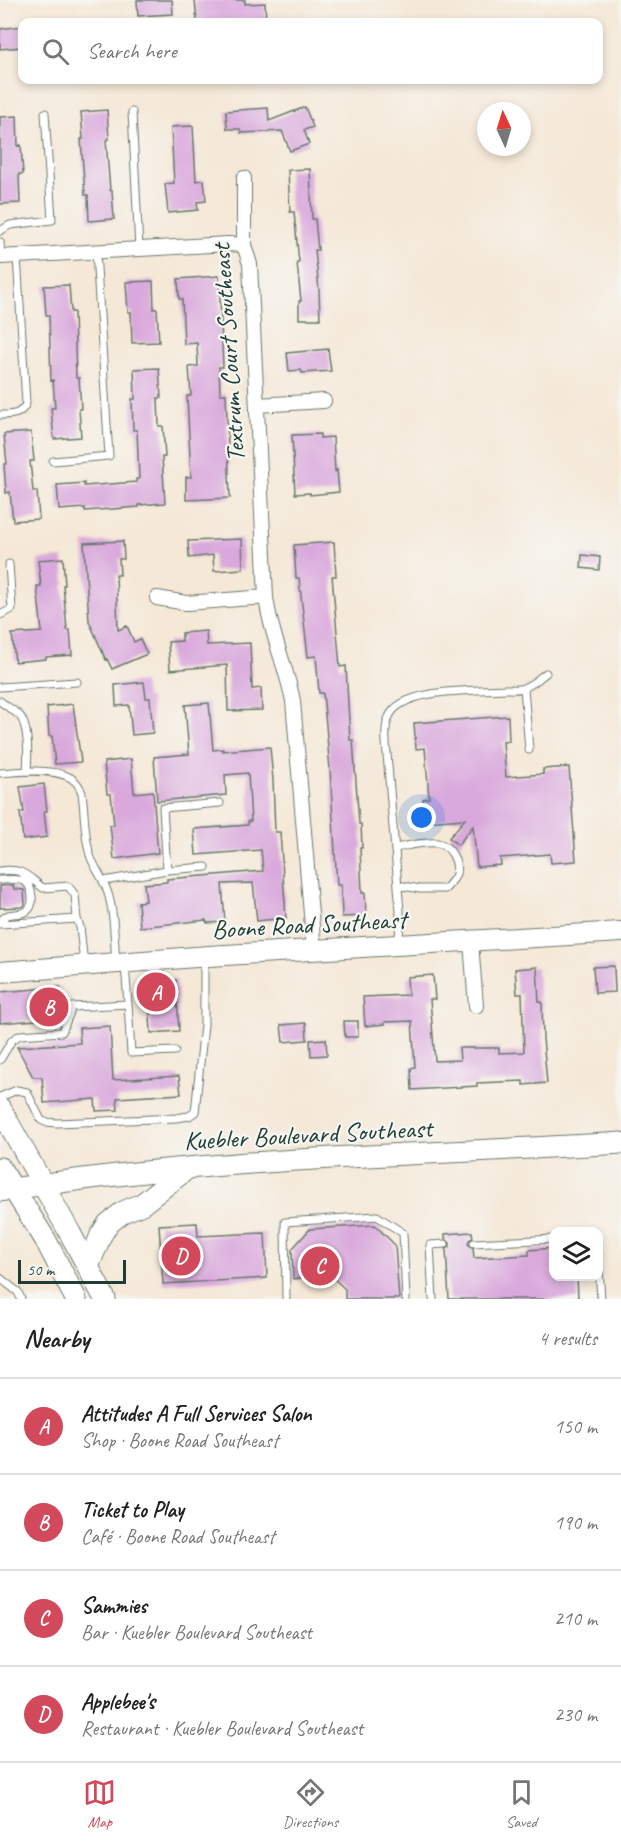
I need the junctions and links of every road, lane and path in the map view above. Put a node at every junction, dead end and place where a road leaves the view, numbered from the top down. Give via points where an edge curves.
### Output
1 (132, 112) dead end
2 (45, 113) dead end
3 (244, 178) dead end
4 (0, 231) edge
5 (0, 242) edge
6 (244, 245) junction
7 (139, 249) junction
8 (96, 252) junction
9 (17, 256) junction
10 (0, 257) edge
11 (324, 401) dead end
12 (257, 405) junction
13 (0, 415) edge
14 (53, 461) dead end
15 (9, 564) dead end
16 (266, 597) junction
17 (157, 598) dead end
18 (0, 615) edge
19 (546, 673) dead end
20 (77, 682) dead end
21 (0, 687) edge
22 (524, 688) junction
23 (0, 701) edge
24 (529, 750) dead end
25 (27, 771) junction
26 (0, 772) edge
27 (220, 803) dead end
28 (395, 848) junction
29 (206, 867) dead end
30 (168, 870) junction
31 (0, 871) edge
32 (0, 880) edge
33 (104, 881) junction
34 (398, 885) junction
35 (77, 919) junction
36 (0, 922) edge
37 (621, 932) edge
38 (471, 942) junction
39 (399, 945) junction
40 (314, 950) junction
41 (204, 956) junction
42 (120, 962) junction
43 (84, 965) junction
44 (0, 972) edge
45 (128, 1004) junction
46 (476, 1006) dead end
47 (175, 1051) dead end
48 (0, 1060) edge
49 (0, 1097) edge
50 (0, 1108) edge
51 (621, 1143) edge
52 (189, 1167) junction
53 (0, 1168) edge
54 (42, 1184) junction
55 (6, 1190) edge
56 (549, 1239) edge
57 (474, 1243) dead end
58 (445, 1244) dead end
59 (88, 1267) junction
60 (0, 1278) edge
61 (600, 1281) edge
62 (21, 1299) edge
63 (76, 1299) edge
64 (105, 1299) edge
65 (286, 1299) edge
66 (406, 1299) edge
67 (433, 1299) edge
68 (601, 1299) edge

1 - 7 lane
2 - 4 lane via 52,220 10,225
3 - 6 street, Textrum Court Southeast
5 - 10 lane
6 - 7 street
6 - 12 street, Textrum Court Southeast via 250,264
7 - 8 street
8 - 9 street
8 - 14 lane via 110,456
9 - 10 street
9 - 13 lane via 26,403 18,414
11 - 12 street
12 - 16 street, Textrum Court Southeast
15 - 18 lane via 12,609
16 - 17 street via 186,603
16 - 40 street, Textrum Court Southeast via 272,634 293,701
19 - 22 lane
20 - 21 lane
22 - 24 lane
22 - 28 lane via 418,696 393,710 386,729
23 - 25 lane via 24,723
25 - 26 lane
25 - 33 lane via 63,775 79,785 88,847
27 - 30 lane via 163,808
28 - 34 lane
28 - 34 lane via 441,843 452,852 456,863 456,874 445,890
29 - 30 lane
30 - 33 lane
31 - 35 lane via 21,871 43,888 68,886 75,895
32 - 36 lane via 24,881 32,897 25,912 8,915
33 - 42 lane
34 - 39 lane
35 - 36 lane
35 - 43 lane
37 - 38 street, Boone Road Southeast
38 - 39 street, Boone Road Southeast
38 - 46 street
39 - 40 street, Boone Road Southeast
40 - 41 street, Boone Road Southeast
41 - 42 street, Boone Road Southeast
41 - 49 lane via 204,1025 195,1112 176,1118 57,1123 41,1119 27,1092 17,1090
42 - 43 street, Boone Road Southeast
42 - 45 lane
43 - 44 street, Boone Road Southeast
45 - 47 lane via 131,1053
45 - 48 lane via 72,1007 62,1032 20,1035 12,1040
50 - 54 main road
51 - 52 main road, Kuebler Boulevard Southeast
52 - 54 main road, Kuebler Boulevard Southeast
52 - 59 main road via 142,1204 108,1224
53 - 55 main road
54 - 55 main road, Kuebler Boulevard Southeast
54 - 59 main road
55 - 63 main road via 45,1239
56 - 57 lane
58 - 67 lane via 430,1245
59 - 64 main road
60 - 62 lane
61 - 68 lane
65 - 66 lane via 285,1222 377,1216 403,1233

